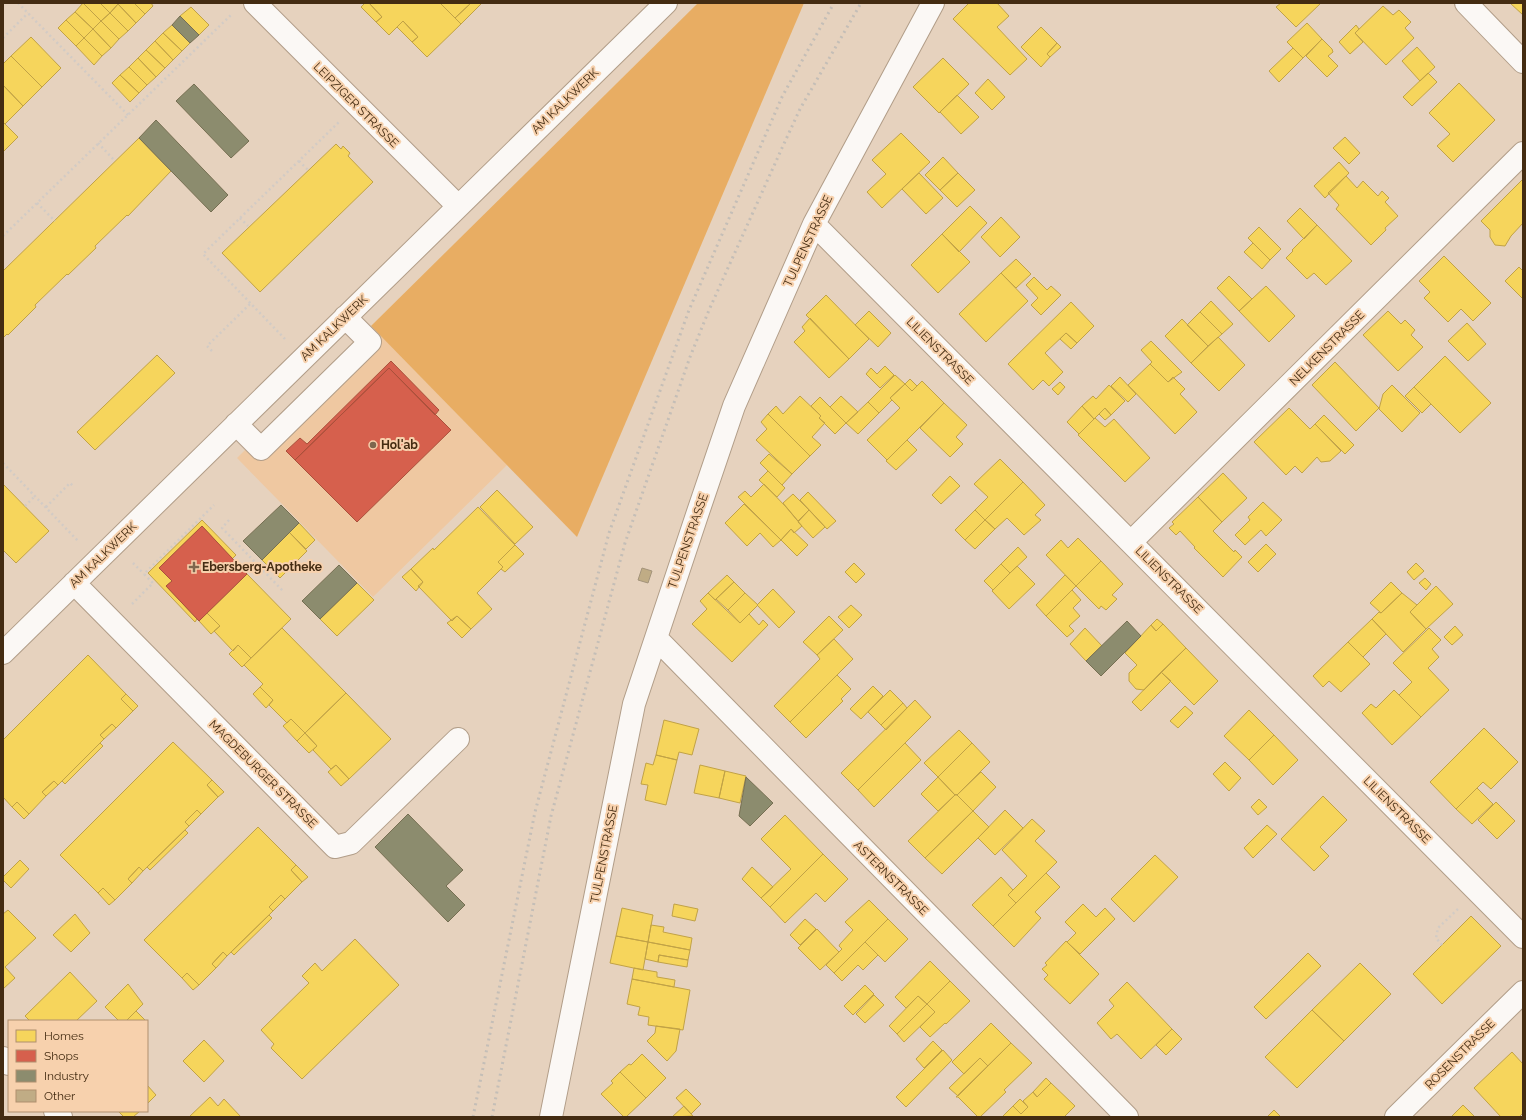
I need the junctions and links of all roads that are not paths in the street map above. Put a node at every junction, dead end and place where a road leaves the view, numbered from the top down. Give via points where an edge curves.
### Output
1 (255, 3) edge
2 (666, 3) edge
3 (933, 3) edge
4 (1466, 3) edge
5 (1523, 62) edge
6 (1523, 153) edge
7 (458, 206) junction
8 (814, 224) junction
9 (345, 317) junction
10 (236, 424) junction
11 (1131, 542) junction
12 (74, 582) junction
13 (656, 638) junction
14 (3, 653) edge
15 (458, 739) dead end
16 (1523, 937) edge
17 (1523, 992) edge
18 (551, 1117) edge
19 (1127, 1117) edge
20 (1396, 1117) edge

1 - 7 street, LEIPZIGER STRASSE
2 - 7 street, AM KALKWERK
3 - 8 street, TULPENSTRASSE
4 - 5 street
6 - 11 street, NELKENSTRASSE
7 - 9 street, AM KALKWERK
8 - 11 street, LILIENSTRASSE
8 - 13 street, TULPENSTRASSE via 734,406
9 - 10 street, AM KALKWERK
9 - 10 street via 370,342 365,348 261,449
10 - 12 street, AM KALKWERK
11 - 16 street, LILIENSTRASSE
12 - 14 street, AM KALKWERK
12 - 15 street, MAGDEBURGER STRASSE via 335,847 351,843
13 - 18 street, TULPENSTRASSE via 634,704
13 - 19 street, ASTERNSTRASSE
17 - 20 street, ROSENSTRASSE

